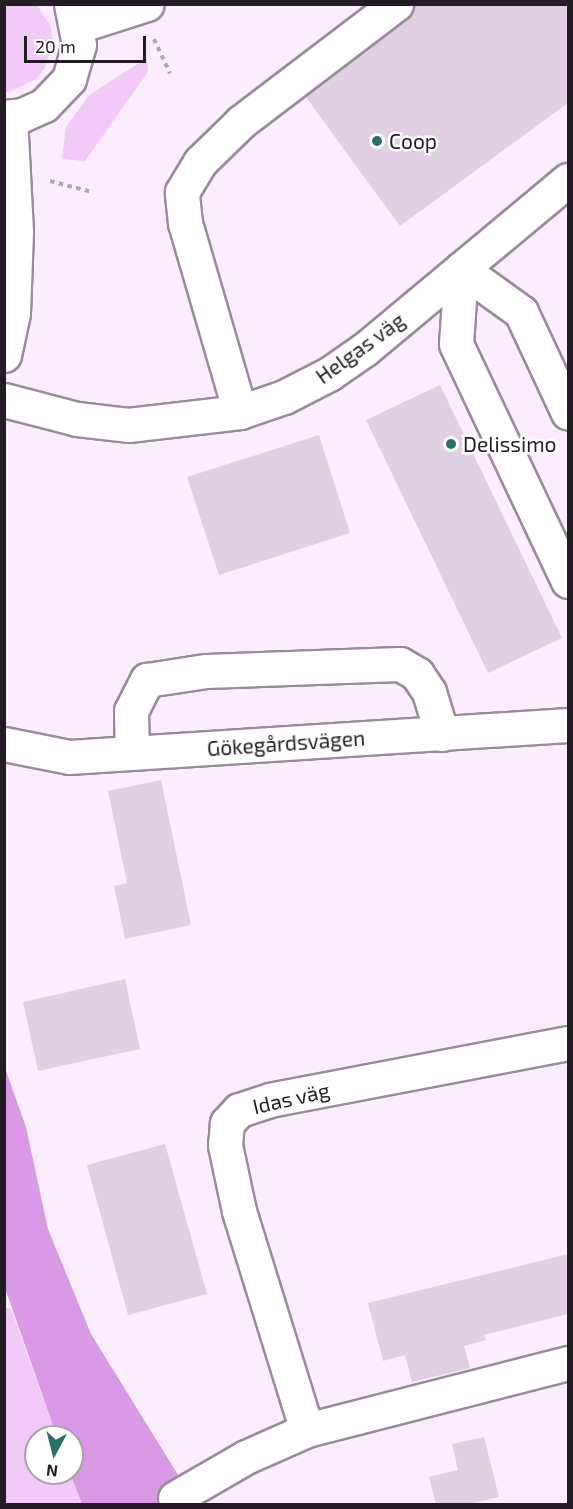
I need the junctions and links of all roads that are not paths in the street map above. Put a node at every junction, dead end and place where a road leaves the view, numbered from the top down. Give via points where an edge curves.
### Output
1 (147, 4) edge
2 (396, 4) edge
3 (74, 15) edge
4 (7, 117) edge
5 (568, 180) edge
6 (461, 269) junction
7 (4, 355) edge
8 (4, 400) edge
9 (240, 412) junction
10 (568, 413) edge
11 (568, 581) edge
12 (568, 725) edge
13 (442, 734) junction
14 (4, 744) edge
15 (132, 753) junction
16 (568, 1043) edge
17 (568, 1363) edge
18 (307, 1430) junction
19 (175, 1498) dead end

1 - 3 street
2 - 9 street via 241,122 200,162 182,192 185,223
3 - 4 street via 77,57 62,89 33,111
4 - 7 street via 16,231 13,313
5 - 6 street, Helgas väg
6 - 9 street, Helgas väg via 329,374 284,398
6 - 10 street via 521,312
6 - 11 street via 456,344
8 - 9 street, Helgas väg via 77,419 128,425
12 - 13 street, Gökegårdsvägen
13 - 15 street, Gökegårdsvägen
13 - 15 street via 429,692 417,674 400,664 206,671 147,680 131,711
14 - 15 street, Gökegårdsvägen via 69,757
16 - 18 street, Idas väg via 270,1100 239,1110 227,1123 225,1145 239,1210
17 - 18 street
18 - 19 street via 246,1457

